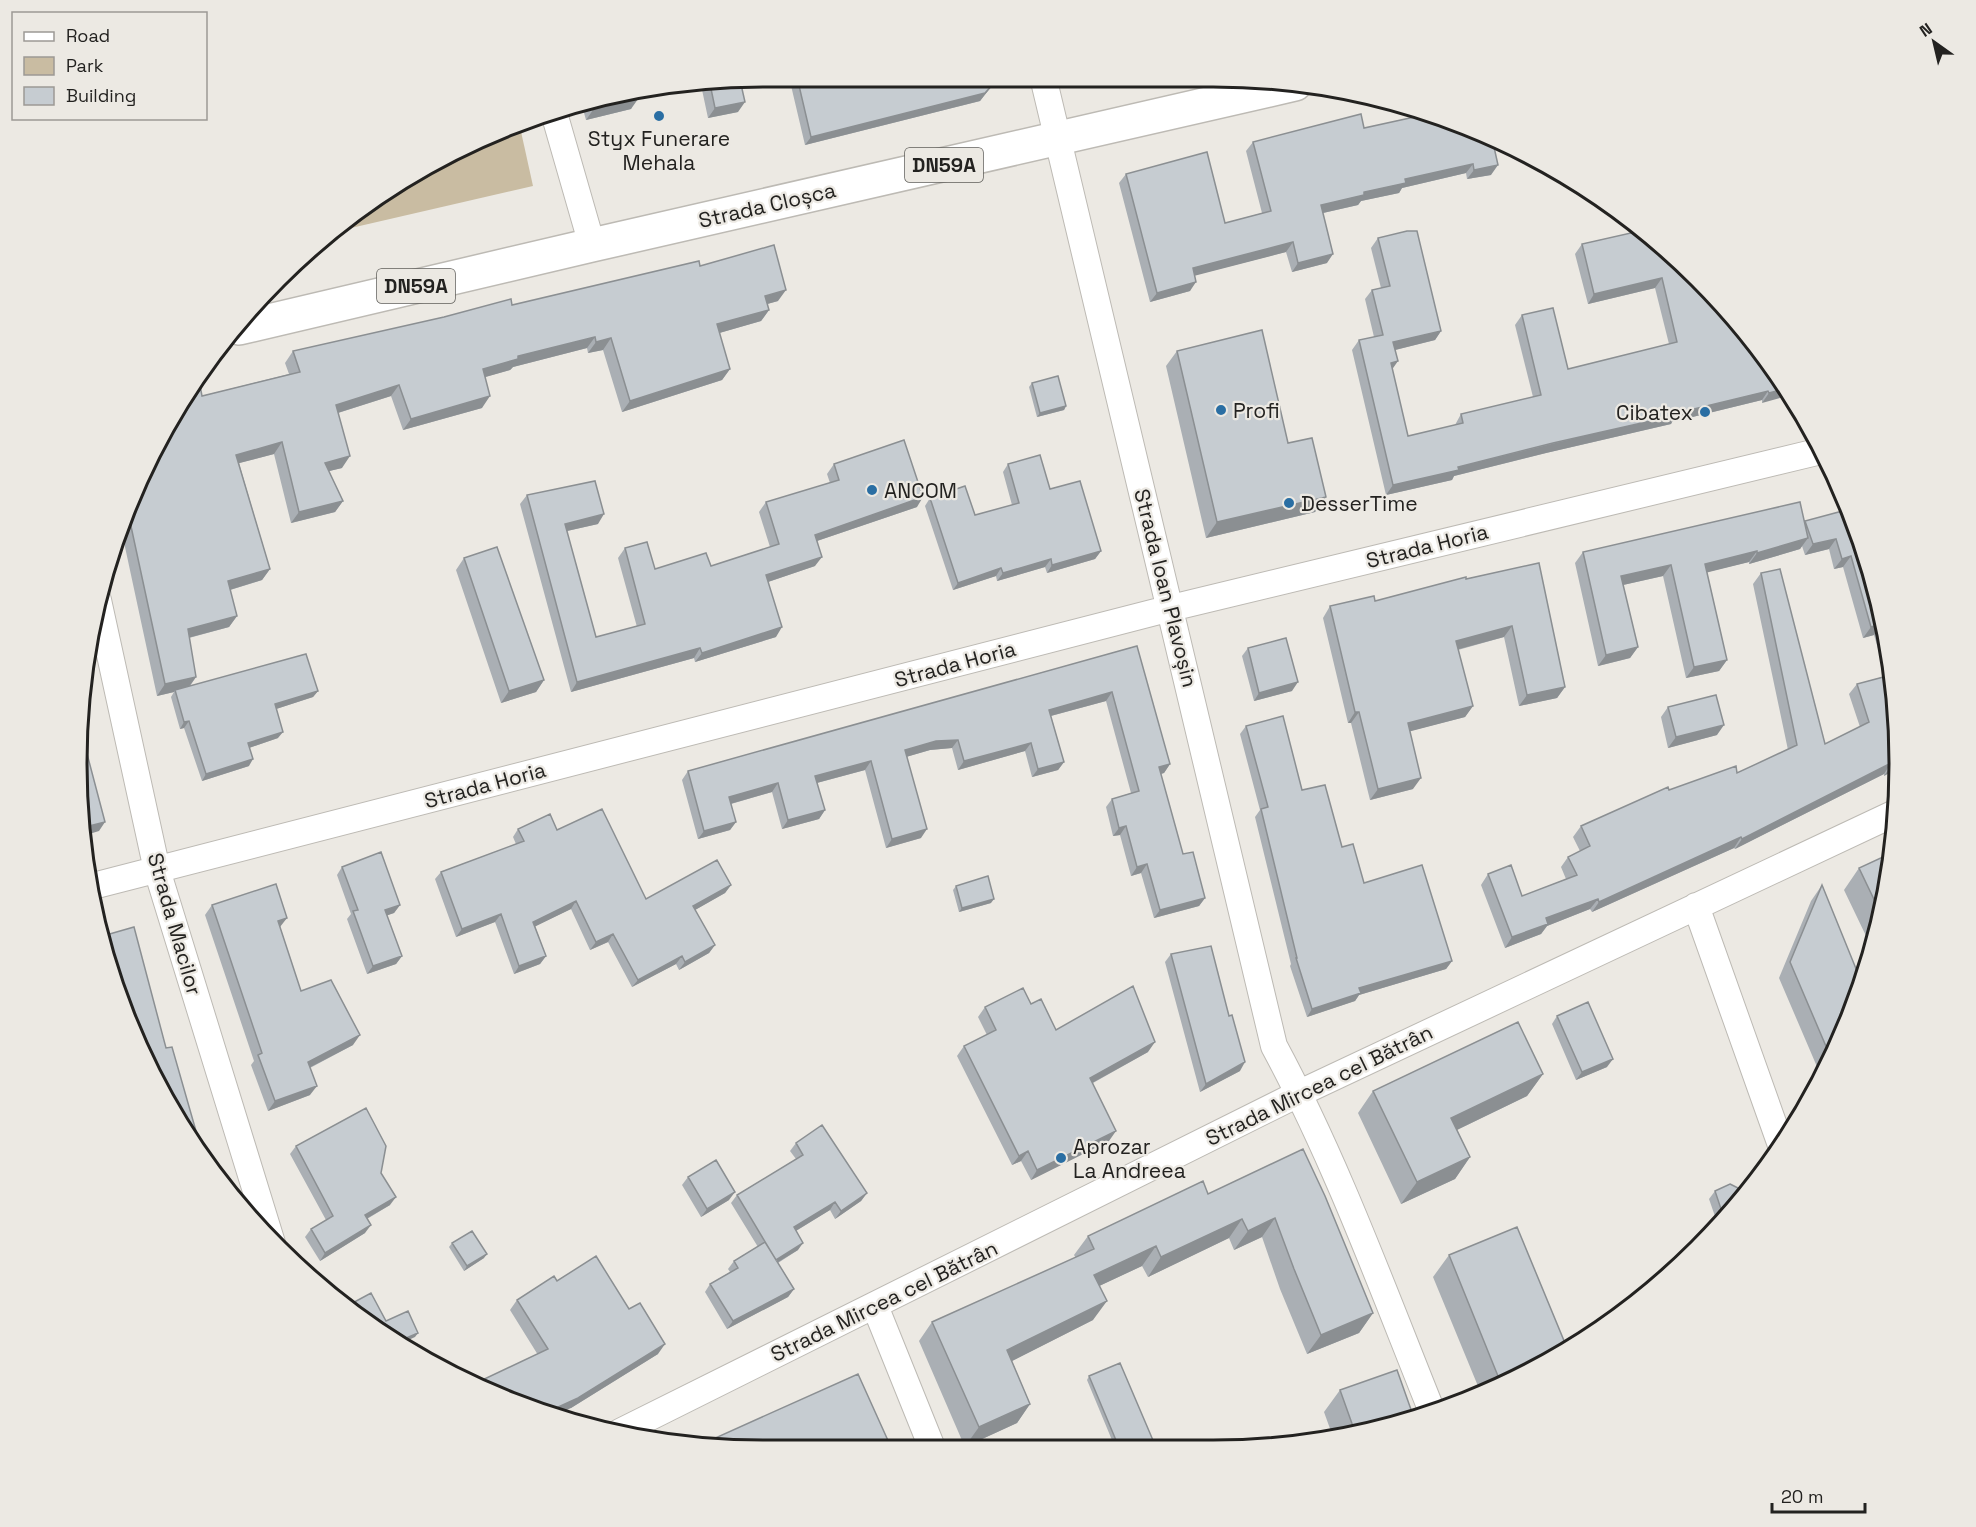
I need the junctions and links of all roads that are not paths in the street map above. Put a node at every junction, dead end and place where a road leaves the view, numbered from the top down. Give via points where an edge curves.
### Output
1 (1045, 87) edge
2 (1271, 90) edge
3 (556, 120) edge
4 (1058, 140) junction
5 (592, 245) junction
6 (248, 326) edge
7 (1813, 453) edge
8 (1171, 608) junction
9 (103, 621) edge
10 (1887, 817) edge
11 (157, 870) junction
12 (98, 885) edge
13 (1696, 906) junction
14 (1300, 1093) junction
15 (1777, 1135) edge
16 (267, 1222) edge
17 (875, 1306) junction
18 (1429, 1404) edge
19 (631, 1427) edge
20 (929, 1440) edge

1 - 4 street, Strada Ioan Plavoșin
2 - 4 main road, Strada Cloșca / DN59A
3 - 5 street
4 - 5 main road, Strada Cloșca / DN59A
4 - 8 street, Strada Ioan Plavoșin
5 - 6 main road, Strada Cloșca / DN59A
7 - 8 street, Strada Horia
8 - 11 street, Strada Horia
8 - 14 street, Strada Ioan Plavoșin via 1274,1046
9 - 11 street, Strada Macilor
10 - 13 street, Strada Mircea cel Bătrân
11 - 12 street, Strada Horia
11 - 16 street, Strada Macilor
13 - 14 street, Strada Mircea cel Bătrân
13 - 15 street
14 - 17 street, Strada Mircea cel Bătrân
14 - 18 street, Strada Ioan Plavoșin
17 - 19 street, Strada Mircea cel Bătrân
17 - 20 street

